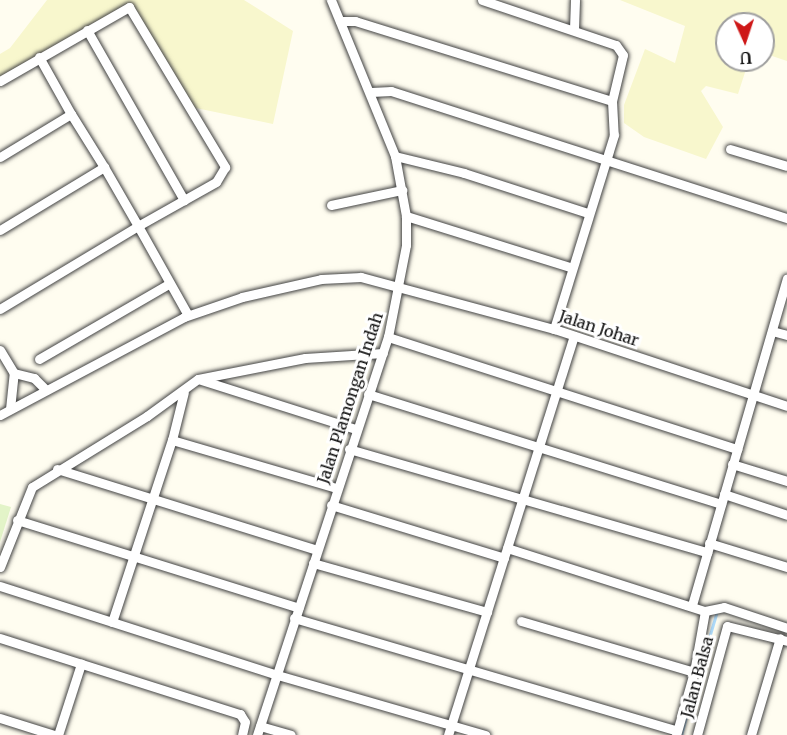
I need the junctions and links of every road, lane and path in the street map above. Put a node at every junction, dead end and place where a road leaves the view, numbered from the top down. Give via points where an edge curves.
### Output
1 (331, 0) edge
2 (482, 0) edge
3 (575, 0) edge
4 (340, 21) junction
5 (573, 29) junction
6 (87, 30) junction
7 (39, 57) junction
8 (0, 81) edge
9 (371, 92) junction
10 (612, 101) junction
11 (71, 114) junction
12 (730, 149) dead end
13 (395, 156) junction
14 (0, 157) edge
15 (605, 161) junction
16 (787, 166) edge
17 (104, 167) junction
18 (402, 190) junction
19 (184, 200) junction
20 (331, 205) dead end
21 (588, 213) junction
22 (406, 216) junction
23 (787, 218) edge
24 (138, 226) junction
25 (0, 230) edge
26 (570, 267) junction
27 (787, 279) edge
28 (170, 283) junction
29 (399, 286) junction
30 (0, 309) edge
31 (188, 315) junction
32 (555, 329) junction
33 (772, 331) junction
34 (787, 335) edge
35 (574, 336) junction
36 (388, 337) junction
37 (0, 350) edge
38 (382, 353) junction
39 (39, 359) dead end
40 (14, 373) junction
41 (198, 379) junction
42 (46, 390) junction
43 (755, 390) junction
44 (184, 392) junction
45 (556, 393) junction
46 (368, 394) junction
47 (787, 406) edge
48 (10, 409) junction
49 (0, 415) edge
50 (356, 429) junction
51 (172, 440) junction
52 (539, 447) junction
53 (349, 449) junction
54 (737, 449) junction
55 (732, 464) junction
56 (57, 469) junction
57 (787, 481) edge
58 (336, 488) junction
59 (724, 494) junction
60 (153, 496) junction
61 (523, 500) junction
62 (721, 504) junction
63 (332, 506) junction
64 (787, 514) edge
65 (17, 520) junction
66 (708, 547) junction
67 (317, 550) junction
68 (506, 553) junction
69 (134, 555) junction
70 (313, 562) junction
71 (0, 567) edge
72 (787, 567) edge
73 (0, 586) edge
74 (692, 605) junction
75 (299, 608) junction
76 (705, 611) junction
77 (487, 612) junction
78 (294, 618) junction
79 (521, 621) dead end
80 (112, 622) junction
81 (787, 628) edge
82 (0, 638) edge
83 (784, 639) edge
84 (81, 664) junction
85 (468, 670) junction
86 (694, 672) junction
87 (274, 674) junction
88 (0, 718) edge
89 (450, 730) edge
90 (259, 731) edge
91 (677, 733) edge
92 (56, 735) edge
93 (242, 735) edge
94 (291, 735) edge
95 (485, 735) edge
96 (697, 735) edge
97 (751, 735) edge

1 - 4 street, Jalan Plamongan Indah
2 - 5 street
3 - 5 street
4 - 9 street, Jalan Plamongan Indah
4 - 10 street via 355,21
5 - 10 street via 616,45 622,51
6 - 7 street
6 - 19 street
6 - 19 street via 129,7 225,167 216,182
7 - 8 street
7 - 11 street
9 - 13 street, Jalan Plamongan Indah
9 - 15 street via 391,92
10 - 15 street via 614,135
11 - 14 street
11 - 17 street
12 - 16 street
13 - 18 street, Jalan Plamongan Indah
13 - 21 street via 464,173
15 - 21 street
15 - 23 street
17 - 24 street
17 - 25 street
18 - 20 street
18 - 22 street, Jalan Plamongan Indah
19 - 24 street
21 - 26 street
22 - 26 street
22 - 29 street, Jalan Plamongan Indah
24 - 28 street
24 - 30 street
26 - 32 street
27 - 33 street
28 - 31 street
28 - 39 street
29 - 31 street, Jalan Johar via 361,277 321,279 242,297
29 - 32 street, Jalan Johar
29 - 36 street, Jalan Plamongan Indah
31 - 42 street, Jalan Johar
32 - 35 street, Jalan Johar
33 - 34 street
33 - 43 street
35 - 43 street, Jalan Johar
35 - 45 street
36 - 38 street, Jalan Plamongan Indah
36 - 45 street
37 - 40 street
38 - 41 street via 305,358
38 - 46 street, Jalan Plamongan Indah
40 - 42 street via 34,378
40 - 48 street
41 - 44 street
41 - 50 street
42 - 48 street, Jalan Johar
43 - 47 street, Jalan Johar
43 - 54 street
44 - 51 street
44 - 56 street
45 - 52 street
45 - 54 street
46 - 50 street, Jalan Plamongan Indah
46 - 52 street
48 - 49 street, Jalan Johar
50 - 53 street, Jalan Plamongan Indah
51 - 58 street
51 - 60 street
52 - 61 street
52 - 62 street
53 - 58 street, Jalan Plamongan Indah
53 - 61 street
54 - 55 street
55 - 57 street
55 - 59 street
56 - 60 street
56 - 65 street via 32,488
58 - 63 street, Jalan Plamongan Indah
59 - 62 street
59 - 64 street
60 - 67 street
60 - 69 street
61 - 66 street
61 - 68 street
62 - 66 street
63 - 67 street, Jalan Plamongan Indah
63 - 68 street
65 - 69 street
65 - 71 street
66 - 72 street
66 - 74 street
67 - 70 street, Jalan Plamongan Indah
68 - 74 street
68 - 77 street
69 - 75 street
69 - 80 street
70 - 75 street, Jalan Plamongan Indah
70 - 77 street
73 - 80 street
74 - 76 street
75 - 78 street, Jalan Plamongan Indah
76 - 81 street via 724,607
76 - 86 street
77 - 85 street
78 - 85 street
78 - 87 street, Jalan Plamongan Indah
79 - 86 street
80 - 87 street
82 - 84 street
83 - 96 street, Jalan Balsa via 726,627
83 - 97 street
84 - 92 street
84 - 93 street via 240,714 245,722
85 - 89 street
85 - 91 street
86 - 91 street
87 - 89 street
87 - 90 street, Jalan Plamongan Indah
88 - 92 street
89 - 95 street
90 - 94 street

